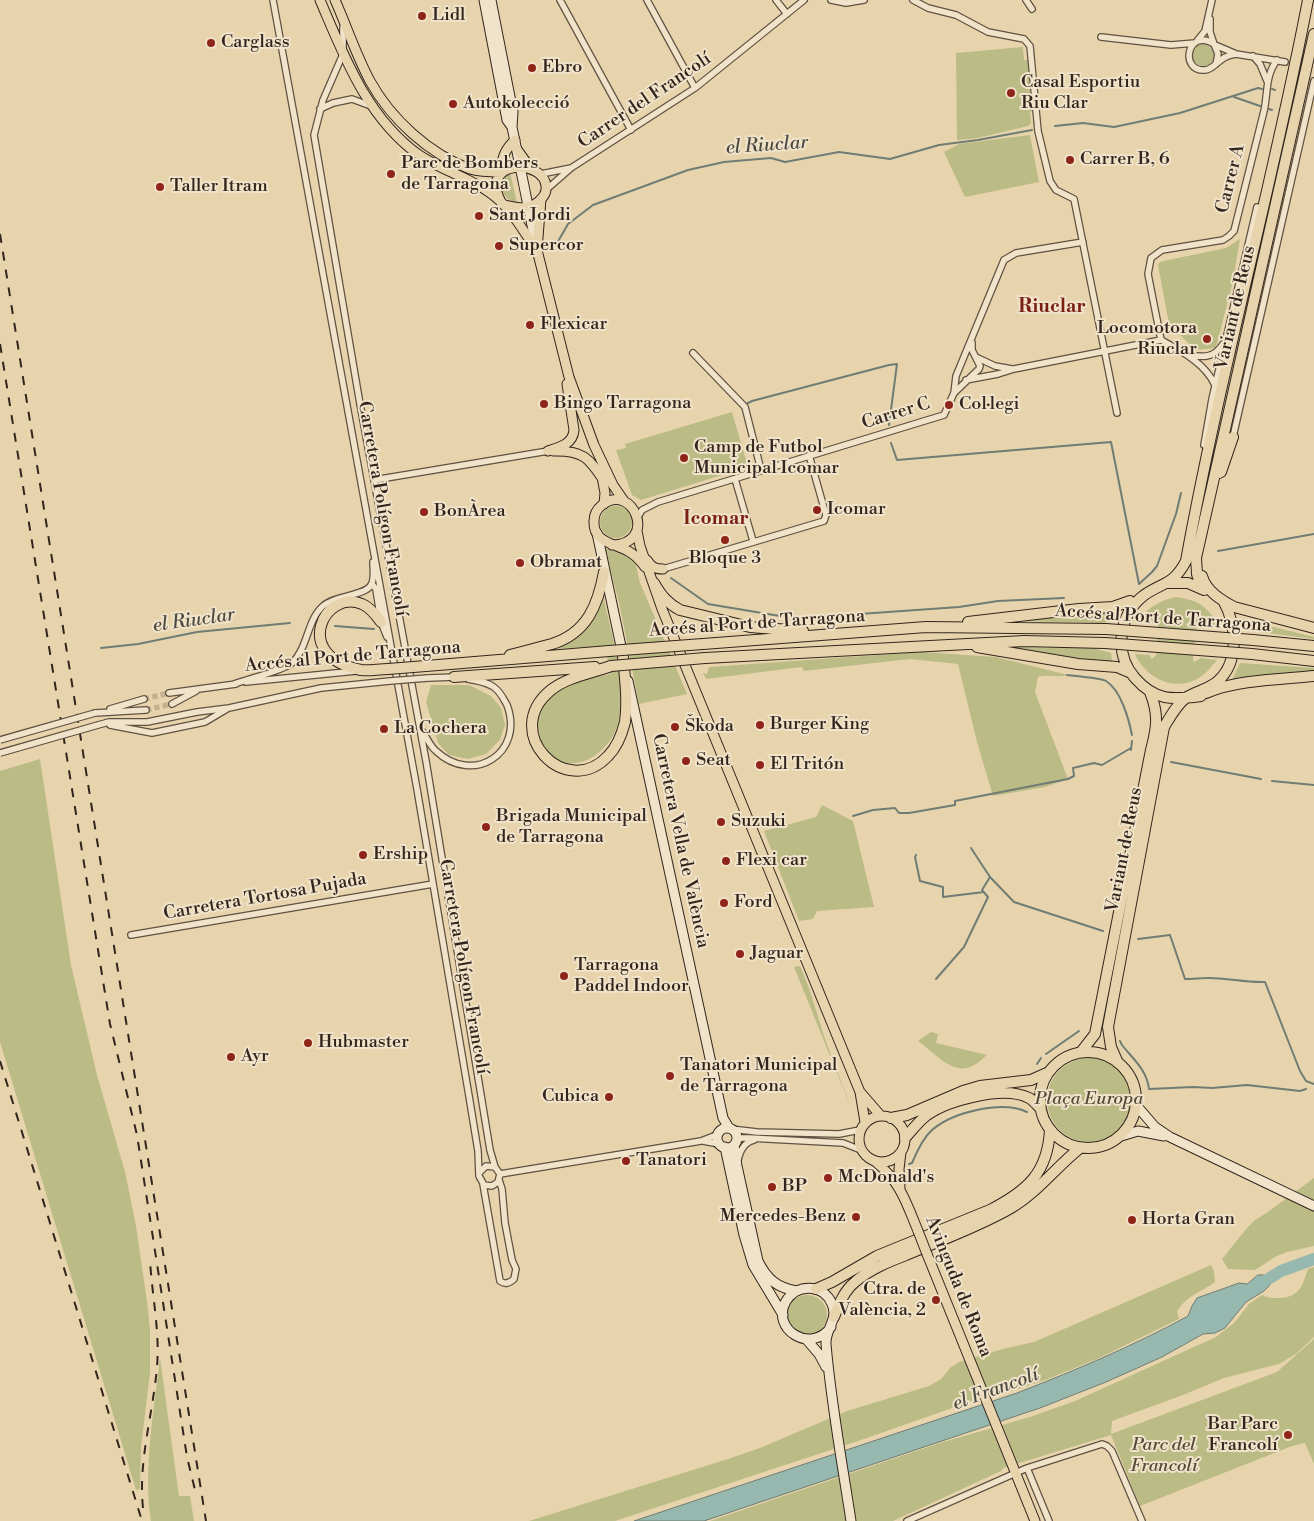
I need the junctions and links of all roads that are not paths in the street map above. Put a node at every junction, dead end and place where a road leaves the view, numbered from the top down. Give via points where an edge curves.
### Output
1 (272, 0) edge
2 (320, 0) edge
3 (335, 0) edge
4 (484, 0) edge
5 (491, 0) edge
6 (560, 0) edge
7 (647, 0) edge
8 (776, 0) edge
9 (804, 0) edge
10 (831, 0) edge
11 (864, 0) edge
12 (913, 0) edge
13 (1026, 0) edge
14 (1212, 0) edge
15 (1308, 0) edge
16 (1032, 9) dead end
17 (787, 14) junction
18 (1209, 15) junction
19 (343, 18) junction
20 (1314, 34) edge
21 (1101, 37) dead end
22 (1196, 42) junction
23 (1171, 45) junction
24 (1214, 45) junction
25 (343, 54) junction
26 (1188, 54) junction
27 (1236, 54) junction
28 (1253, 56) junction
29 (1277, 60) junction
30 (1285, 62) dead end
31 (1216, 64) junction
32 (1267, 81) junction
33 (1314, 81) edge
34 (695, 88) junction
35 (371, 106) junction
36 (320, 109) junction
37 (512, 127) junction
38 (631, 130) junction
39 (516, 144) junction
40 (1273, 164) junction
41 (520, 168) junction
42 (571, 168) junction
43 (501, 169) junction
44 (531, 169) junction
45 (541, 174) junction
46 (547, 189) junction
47 (541, 199) junction
48 (503, 203) junction
49 (528, 207) junction
50 (1257, 207) joint
51 (1083, 242) junction
52 (537, 250) junction
53 (1161, 340) junction
54 (972, 341) junction
55 (1225, 341) junction
56 (1104, 351) junction
57 (692, 353) dead end
58 (563, 354) junction
59 (1188, 355) junction
60 (976, 357) junction
61 (961, 366) junction
62 (1014, 369) junction
63 (966, 380) junction
64 (1215, 385) junction
65 (954, 393) junction
66 (1117, 414) dead end
67 (1233, 437) joint
68 (594, 445) junction
69 (1204, 445) joint
70 (548, 451) junction
71 (809, 456) junction
72 (1207, 457) junction
73 (761, 470) junction
74 (1214, 477) junction
75 (735, 479) junction
76 (374, 480) junction
77 (604, 482) junction
78 (624, 501) junction
79 (604, 504) junction
80 (638, 517) junction
81 (636, 531) junction
82 (597, 533) junction
83 (753, 541) junction
84 (612, 544) junction
85 (1200, 547) junction
86 (374, 550) junction
87 (644, 555) junction
88 (663, 569) joint
89 (604, 572) junction
90 (649, 573) junction
91 (654, 583) junction
92 (1164, 583) junction
93 (372, 584) junction
94 (1201, 588) junction
95 (1130, 601) junction
96 (1225, 608) junction
97 (382, 622) junction
98 (953, 626) junction
99 (1314, 628) edge
100 (864, 632) junction
101 (1314, 632) edge
102 (954, 644) junction
103 (1314, 646) edge
104 (392, 649) junction
105 (623, 657) junction
106 (494, 660) junction
107 (1314, 661) edge
108 (611, 666) junction
109 (363, 670) junction
110 (1128, 673) junction
111 (1314, 676) edge
112 (454, 677) junction
113 (234, 684) junction
114 (203, 688) junction
115 (1150, 692) junction
116 (170, 693) tunnel mouth
117 (1201, 696) junction
118 (1186, 697) junction
119 (144, 699) tunnel mouth
120 (172, 704) tunnel mouth
121 (229, 708) junction
122 (146, 710) tunnel mouth
123 (95, 713) junction
124 (98, 725) junction
125 (420, 729) junction
126 (0, 740) edge
127 (1163, 740) junction
128 (1150, 750) junction
129 (0, 753) edge
130 (433, 884) junction
131 (131, 936) dead end
132 (1081, 1052) junction
133 (1118, 1063) junction
134 (1049, 1072) junction
135 (860, 1092) junction
136 (1136, 1105) junction
137 (1040, 1108) junction
138 (881, 1116) junction
139 (891, 1118) junction
140 (863, 1126) junction
141 (725, 1130) junction
142 (1050, 1130) junction
143 (1153, 1130) junction
144 (1118, 1137) junction
145 (905, 1138) junction
146 (766, 1139) junction
147 (701, 1141) junction
148 (736, 1143) junction
149 (722, 1145) junction
150 (1080, 1148) junction
151 (861, 1150) junction
152 (901, 1152) junction
153 (876, 1161) junction
154 (737, 1166) junction
155 (495, 1167) junction
156 (480, 1172) junction
157 (499, 1177) junction
158 (483, 1184) junction
159 (900, 1188) junction
160 (1314, 1206) edge
161 (816, 1289) junction
162 (797, 1291) junction
163 (783, 1315) junction
164 (832, 1322) junction
165 (806, 1339) junction
166 (828, 1370) junction
167 (1027, 1468) junction
168 (1016, 1472) junction
169 (851, 1521) edge
170 (907, 1521) edge
171 (1034, 1521) edge
172 (1049, 1521) edge
173 (1142, 1521) edge

1 - 86 street, Carretera Polígon Francolí
2 - 25 main road
3 - 19 main road
4 - 37 street via 506,114
5 - 37 street via 513,112
6 - 38 street
7 - 34 street
8 - 17 street
9 - 17 street, Carrer del Francolí
10 - 11 street via 846,3
12 - 51 street via 928,8 956,15 988,32 1024,39 1030,46 1038,131 1050,181 1056,190 1074,199
13 - 16 street
14 - 18 street
15 - 40 highway, Variant de Reus
17 - 34 street, Carrer del Francolí
18 - 22 street
18 - 24 street
19 - 25 street
19 - 43 main road via 371,82 405,126 431,148 460,165 486,172
20 - 74 highway, Variant de Reus
21 - 23 street
22 - 23 street
22 - 24 street via 1209,41
22 - 26 street
23 - 26 street
24 - 27 street
24 - 31 street via 1218,54
25 - 35 main road
25 - 36 street, Carretera Polígon Francolí
26 - 31 street via 1191,64 1198,69 1208,69
27 - 28 street
27 - 31 street via 1222,57
28 - 29 street
28 - 32 street
29 - 30 street
29 - 32 street, Carrer A
32 - 53 street, Carrer A via 1265,108 1234,231 1223,240 1162,250 1151,258 1148,274
33 - 67 street
34 - 38 street, Carrer del Francolí
35 - 36 street via 352,100
35 - 48 main road via 388,127 419,155 479,186
36 - 76 street, Carretera Polígon Francolí via 314,135
37 - 39 street
38 - 42 street, Carrer del Francolí
39 - 41 street
39 - 43 main road via 508,146
39 - 44 main road
40 - 50 highway via 1268,165
40 - 72 highway, Variant de Reus
41 - 43 main road
41 - 44 main road
41 - 49 street
42 - 45 street, Carrer del Francolí
42 - 46 street, Carrer del Francolí
43 - 48 main road via 496,185
44 - 45 main road
45 - 46 main road
46 - 47 main road
47 - 49 main road
47 - 52 main road
48 - 49 main road
48 - 52 main road via 518,219
49 - 52 street
50 - 55 street
51 - 54 street, Carrer C via 1016,253 1004,260
51 - 56 street
52 - 58 main road
53 - 56 street
53 - 59 street
54 - 60 street
54 - 61 street, Carrer C
55 - 59 street via 1213,355
55 - 64 street
56 - 62 street
56 - 66 street
57 - 73 street via 744,407
58 - 68 main road
58 - 70 main road via 574,436
59 - 64 street via 1211,376
60 - 61 street
60 - 62 street via 994,366
60 - 63 street, Carrer C via 979,369
61 - 65 street, Carrer C
62 - 63 street
63 - 65 street, Carrer C
64 - 69 street
65 - 71 street, Carrer C via 947,411 940,417
67 - 74 highway via 1221,472
68 - 77 main road
68 - 78 main road
69 - 72 highway
70 - 76 street
70 - 77 main road via 575,452 584,456
71 - 73 street, Carrer C
71 - 83 street via 826,518
72 - 92 highway, Variant de Reus via 1186,561 1181,570
73 - 75 street, Carrer C
74 - 85 highway, Variant de Reus
75 - 80 street, Carrer C via 658,502 642,510
75 - 83 street
76 - 125 street, Carretera Polígon Francolí
77 - 79 main road
78 - 79 main road
78 - 80 main road
79 - 82 main road via 595,516
80 - 81 main road
81 - 84 main road via 627,542
81 - 87 main road
82 - 84 main road via 605,542
82 - 89 street, Carretera Vella de València
83 - 88 street
84 - 90 main road via 630,552
85 - 94 highway, Variant de Reus via 1196,566
85 - 96 highway via 1204,582
86 - 93 street
86 - 104 street, Carretera Polígon Francolí
87 - 88 main road via 650,566
87 - 90 main road
89 - 105 street, Carretera Vella de València
89 - 106 highway via 589,618 571,634 552,644
90 - 91 main road
91 - 100 highway via 663,597 680,610 728,622 774,630
91 - 135 main road
92 - 94 highway via 1188,583
92 - 95 highway via 1148,587
92 - 110 highway via 1138,600 1125,619 1121,638
93 - 97 street via 376,589
93 - 113 street via 364,592 324,604 292,663 282,670
94 - 96 highway
95 - 98 highway via 1113,607 1071,609
95 - 110 highway via 1120,619 1116,636 1116,649
96 - 99 highway
96 - 101 highway
96 - 118 highway via 1234,630 1229,664 1218,681
97 - 104 street
97 - 109 highway via 359,602 346,602 329,610 320,625 321,643 328,655
98 - 100 highway, Accés al Port de Tarragona
98 - 103 highway, Accés al Port de Tarragona, bridge via 1106,630
100 - 106 highway, Accés al Port de Tarragona, bridge
102 - 107 highway, Accés al Port de Tarragona, bridge via 1024,641 1105,643
102 - 108 highway, Accés al Port de Tarragona, bridge
102 - 110 highway via 1117,667
104 - 130 street, Carretera Polígon Francolí
105 - 108 highway via 627,699 618,743 605,759 588,769 577,771 556,765 539,750 534,739 532,721 537,704 561,683
105 - 141 street, Carretera Vella de València
106 - 109 highway, Accés al Port de Tarragona, bridge
108 - 112 highway, Accés al Port de Tarragona
109 - 113 street, Accés al Port de Tarragona
110 - 115 highway
110 - 128 highway via 1152,708
111 - 117 highway via 1232,686
112 - 121 street, Accés al Port de Tarragona, bridge via 321,688
112 - 125 street via 484,683 496,689 504,700 511,724 503,748 484,763 460,766 434,750
113 - 114 street, Accés al Port de Tarragona
114 - 116 street, Accés al Port de Tarragona
114 - 120 street, Accés al Port de Tarragona
115 - 118 highway via 1170,698
115 - 128 highway via 1157,718
117 - 118 highway
117 - 127 highway via 1180,710
118 - 127 highway, Variant de Reus via 1169,717
119 - 123 street
121 - 124 street, Accés al Port de Tarragona via 147,722
121 - 124 street, Accés al Port de Tarragona via 205,722 152,733
122 - 123 street
123 - 126 street, bridge
124 - 129 street, Accés al Port de Tarragona, bridge
125 - 155 street, Carretera Polígon Francolí
127 - 133 highway, Variant de Reus via 1108,1027
128 - 132 highway, Variant de Reus via 1095,1034
130 - 131 street, Carretera Tortosa Pujada
130 - 156 street, Carretera Polígon Francolí
132 - 133 highway via 1097,1052
132 - 134 highway via 1063,1059
133 - 136 highway via 1132,1082
134 - 137 highway via 1042,1085
134 - 139 highway via 1031,1080 980,1086 907,1115
135 - 138 main road
135 - 140 main road
136 - 143 street
136 - 144 highway via 1131,1120
137 - 142 highway
137 - 145 highway via 1029,1098 1011,1093 983,1095 937,1109
138 - 139 main road
138 - 140 main road via 873,1117
139 - 145 main road via 900,1125
140 - 141 street via 836,1134
140 - 151 main road via 859,1142
141 - 147 street
141 - 148 street via 736,1135
141 - 149 street via 718,1138
142 - 150 highway via 1066,1143
142 - 161 highway via 1049,1148 1039,1171 1011,1198 990,1210 877,1256
143 - 144 street
143 - 160 street
144 - 150 highway via 1098,1147
145 - 152 main road
146 - 148 street via 742,1138
146 - 151 street via 843,1143
146 - 154 street via 751,1141 744,1146
147 - 149 street
147 - 157 street
148 - 149 street via 729,1148
148 - 154 street
149 - 163 street via 751,1260
150 - 164 highway via 1035,1191 1010,1208 866,1274 846,1293
151 - 153 main road
152 - 153 main road via 891,1160
152 - 159 main road, Avinguda de Roma
153 - 159 main road, Avinguda de Roma
154 - 162 street via 763,1272 779,1286
155 - 156 street via 486,1166
155 - 157 street
156 - 158 street
157 - 158 street via 492,1186
157 - 158 street via 504,1223 516,1269 514,1279 508,1284 500,1280
159 - 168 main road, Avinguda de Roma, bridge
161 - 162 street
161 - 164 street via 831,1300 834,1308
162 - 163 street via 787,1301
163 - 165 street via 789,1331
164 - 165 street via 821,1337
164 - 166 street via 826,1338
165 - 166 street
166 - 169 street
167 - 168 street
167 - 172 street
167 - 173 street via 1096,1444 1107,1446
168 - 170 street
168 - 171 main road, Avinguda de Roma

